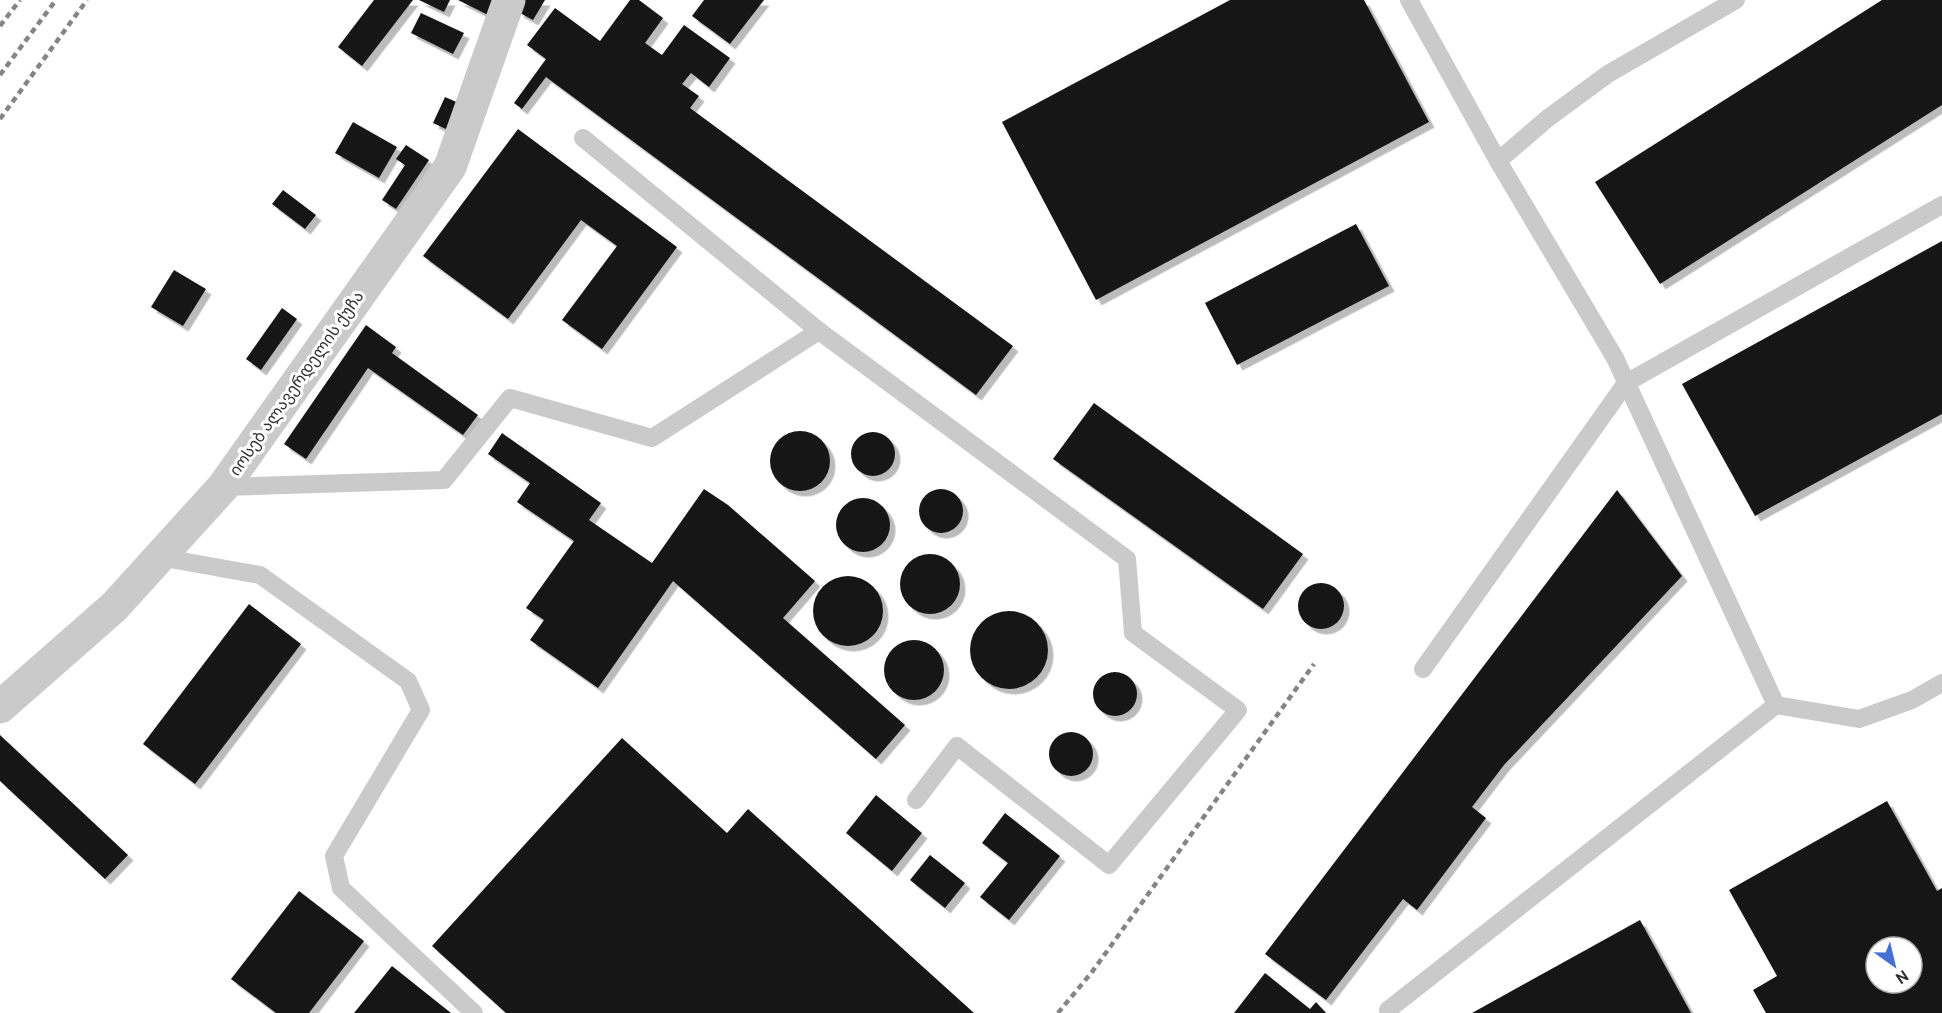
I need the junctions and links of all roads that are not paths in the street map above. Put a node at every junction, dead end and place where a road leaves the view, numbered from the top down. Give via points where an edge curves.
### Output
1 (509, 0) edge
2 (1409, 0) edge
3 (1736, 0) edge
4 (584, 138) dead end
5 (1498, 161) junction
6 (1942, 205) edge
7 (819, 331) junction
8 (1626, 383) junction
9 (222, 487) junction
10 (159, 557) junction
11 (1423, 669) dead end
12 (1942, 683) edge
13 (1776, 705) junction
14 (0, 707) edge
15 (915, 800) dead end
16 (1388, 1010) dead end
17 (474, 1013) edge

1 - 9 street, იოსებ ალავერდელის ქუჩა via 450,167
2 - 5 lane
3 - 5 lane via 1608,75 1548,118
4 - 7 lane
5 - 8 lane
6 - 8 lane
7 - 9 lane via 652,438 510,398 444,480
7 - 15 lane via 1127,559 1133,633 1238,710 1109,865 957,746
8 - 11 lane
8 - 13 lane
9 - 10 street, იოსებ ალავერდელის ქუჩა
10 - 14 street, იოსებ ალავერდელის ქუჩა via 114,607
10 - 17 lane via 260,575 408,681 421,710 334,856 341,888
12 - 13 lane via 1912,700 1859,719
13 - 16 lane

